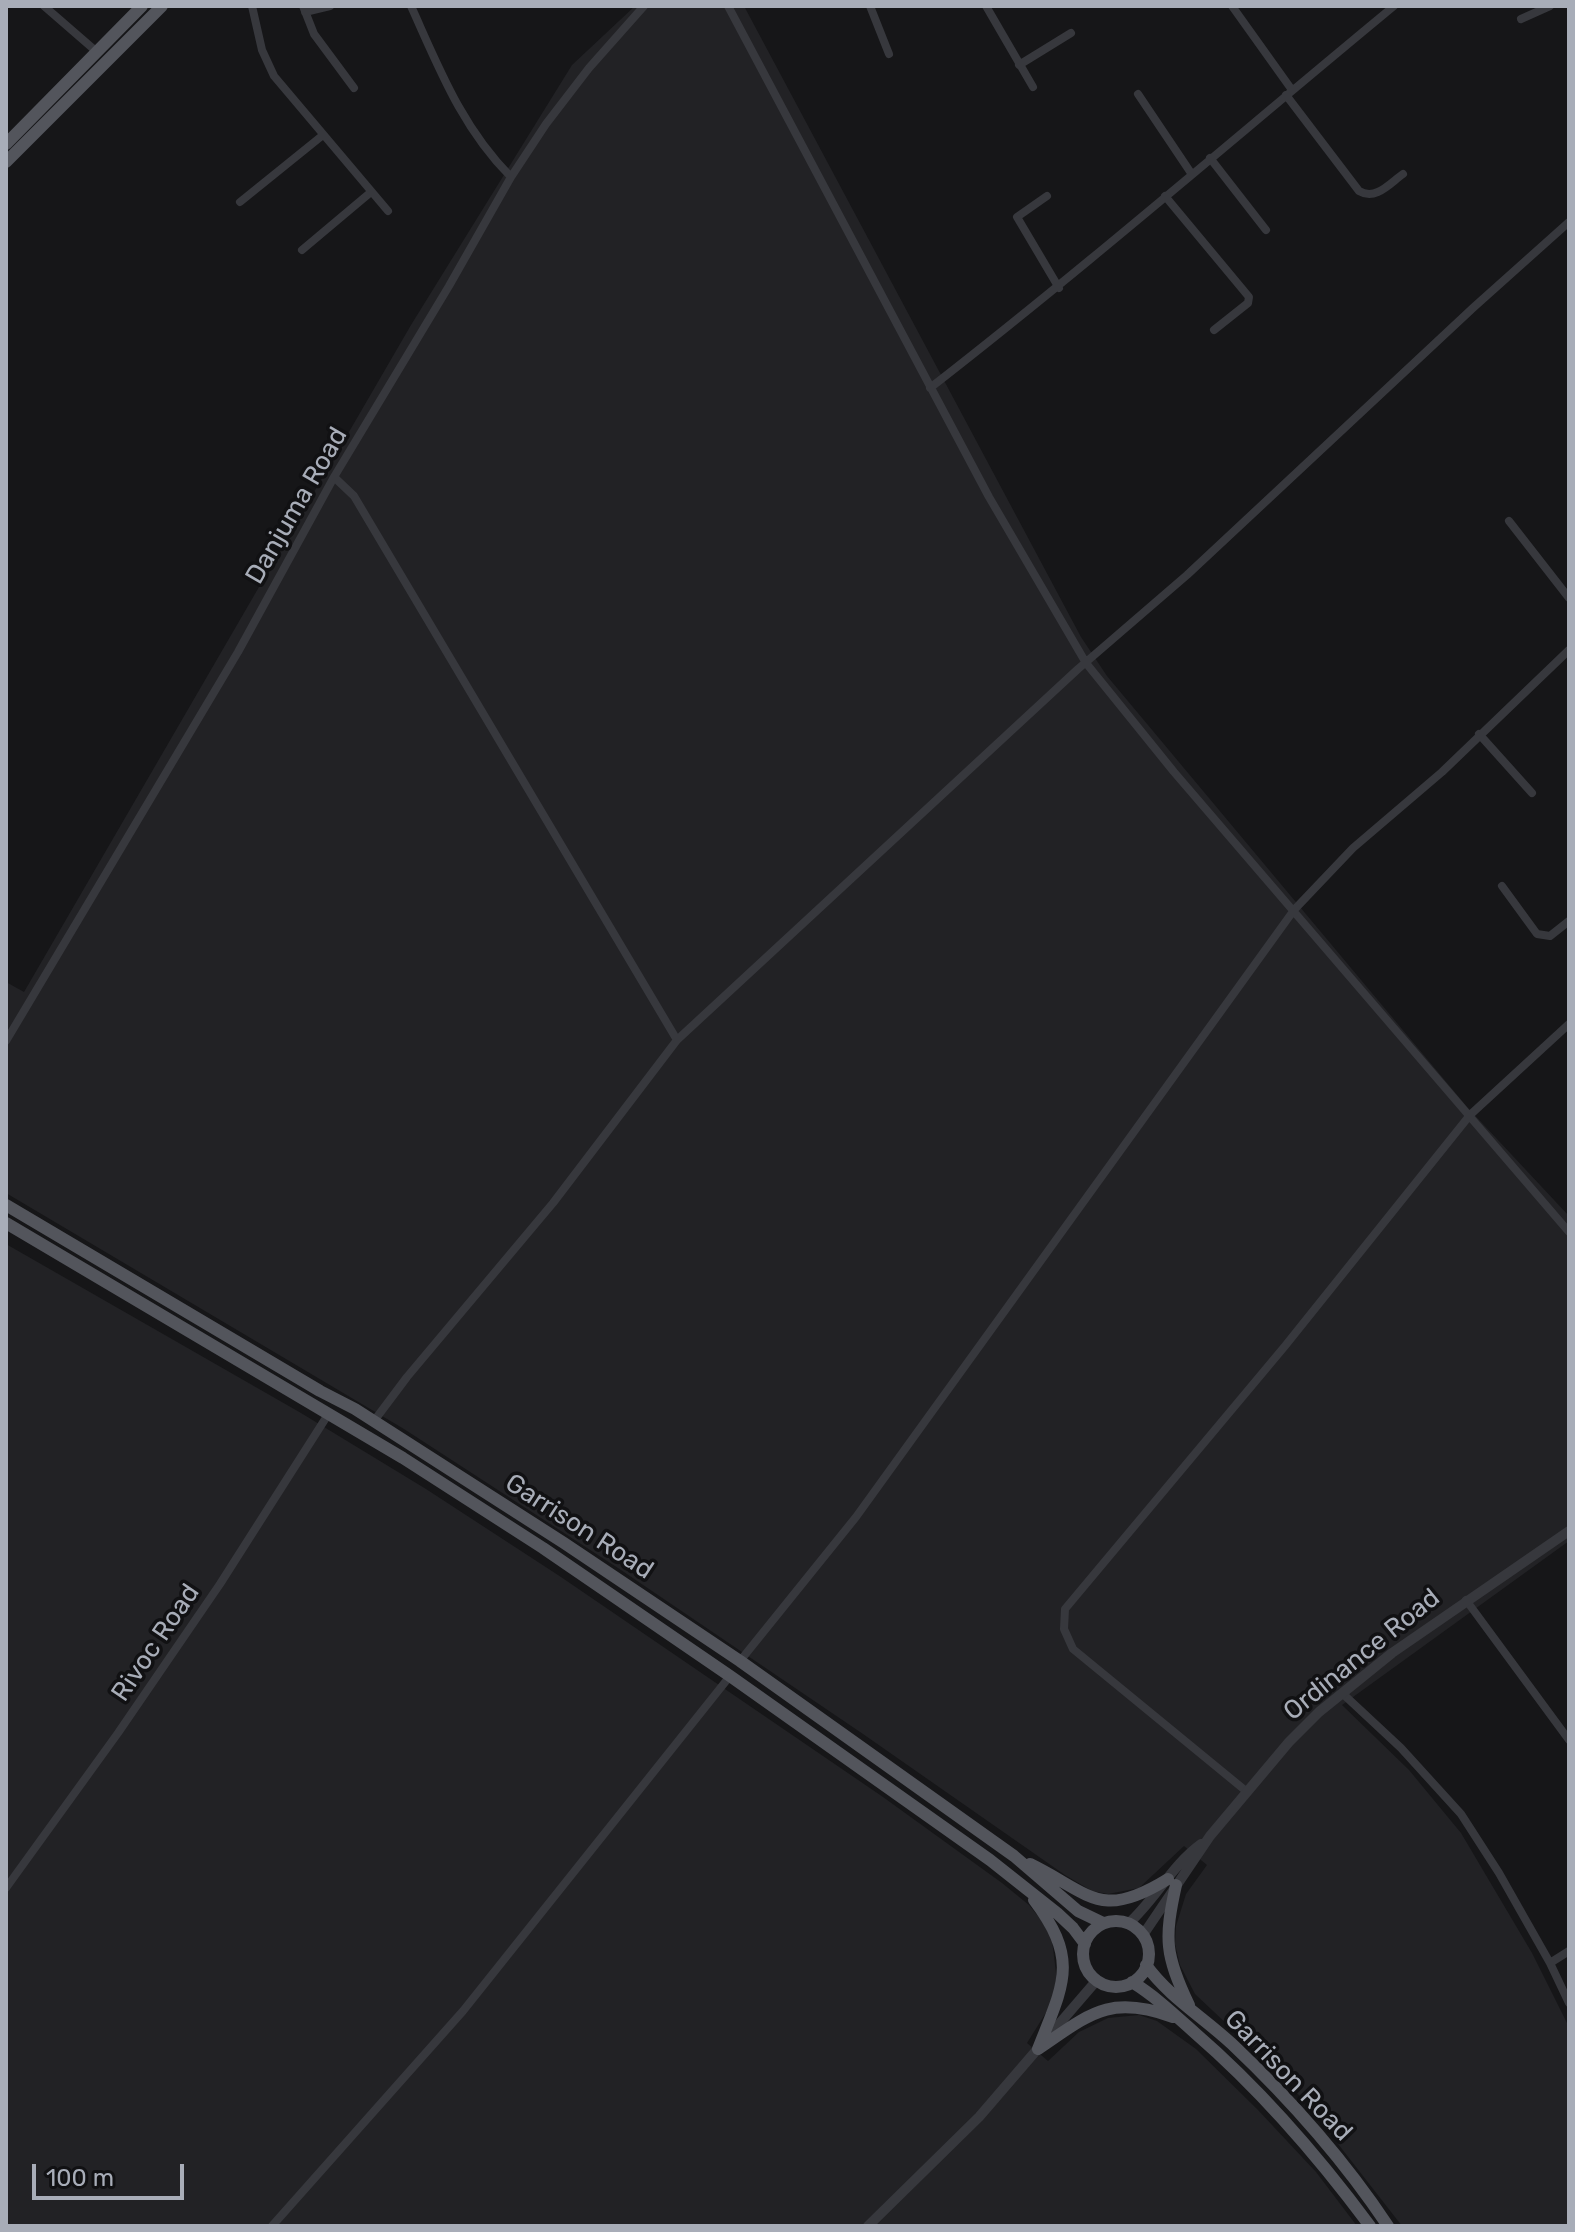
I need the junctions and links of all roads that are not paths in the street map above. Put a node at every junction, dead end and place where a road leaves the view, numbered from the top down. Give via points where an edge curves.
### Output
1 (44, 6) edge
2 (142, 6) edge
3 (162, 6) edge
4 (252, 6) edge
5 (330, 6) edge
6 (411, 6) edge
7 (644, 6) edge
8 (728, 6) edge
9 (870, 6) edge
10 (986, 6) edge
11 (1232, 6) edge
12 (1394, 6) edge
13 (1550, 6) edge
14 (304, 9) edge
15 (1521, 19) dead end
16 (1071, 33) dead end
17 (97, 52) junction
18 (889, 54) dead end
19 (1019, 65) junction
20 (1033, 87) dead end
21 (354, 88) dead end
22 (1289, 92) junction
23 (1138, 94) dead end
24 (323, 135) junction
25 (6, 144) edge
26 (1210, 158) junction
27 (6, 162) edge
28 (1191, 173) junction
29 (1403, 174) dead end
30 (511, 177) junction
31 (371, 192) junction
32 (1047, 196) dead end
33 (1165, 196) junction
34 (240, 202) dead end
35 (388, 211) dead end
36 (1569, 222) edge
37 (1266, 230) dead end
38 (302, 250) dead end
39 (1059, 288) junction
40 (1214, 330) dead end
41 (930, 388) junction
42 (334, 477) junction
43 (1509, 521) dead end
44 (1569, 598) edge
45 (1569, 650) edge
46 (1086, 663) junction
47 (1479, 734) junction
48 (1532, 793) dead end
49 (1502, 886) dead end
50 (1294, 910) junction
51 (1569, 921) edge
52 (1569, 1024) edge
53 (677, 1040) junction
54 (6, 1041) edge
55 (1470, 1115) junction
56 (6, 1205) edge
57 (6, 1223) edge
58 (1569, 1232) edge
59 (329, 1413) junction
60 (374, 1421) junction
61 (1569, 1531) edge
62 (1466, 1600) junction
63 (740, 1661) junction
64 (730, 1676) junction
65 (1342, 1693) junction
66 (1569, 1740) edge
67 (1246, 1791) junction
68 (1014, 1856) junction
69 (1172, 1882) junction
70 (1019, 1883) junction
71 (6, 1888) edge
72 (1103, 1923) junction
73 (1128, 1924) junction
74 (1143, 1935) junction
75 (1085, 1944) junction
76 (1569, 1951) edge
77 (1550, 1963) junction
78 (1146, 1965) junction
79 (1097, 1980) junction
80 (1132, 1982) junction
81 (1569, 2003) edge
82 (1190, 2008) junction
83 (1182, 2020) junction
84 (1038, 2049) junction
85 (272, 2226) edge
86 (868, 2226) edge
87 (1370, 2226) edge
88 (1388, 2226) edge

1 - 17 street
2 - 17 main road
3 - 27 main road
4 - 24 street via 274,76
5 - 14 street
6 - 30 street via 459,109 486,152
7 - 30 street, Danjuma Road via 600,54
8 - 41 street
9 - 18 street
10 - 19 street
11 - 22 street
12 - 22 street
13 - 15 street
14 - 21 street via 314,34
16 - 19 street
17 - 25 main road
19 - 20 street
22 - 26 street
22 - 29 street via 1359,191 1374,195
23 - 28 street
24 - 31 street
24 - 34 street
26 - 28 street
26 - 37 street
28 - 33 street
30 - 42 street, Danjuma Road
31 - 35 street
31 - 38 street
32 - 39 street via 1017,217
33 - 39 street
33 - 40 street via 1249,297
36 - 46 street
39 - 41 street
41 - 46 street
42 - 53 street via 354,496
42 - 54 street, Danjuma Road via 238,652
43 - 44 street
45 - 47 street
46 - 50 street
46 - 53 street
47 - 48 street
47 - 50 street via 1353,848
49 - 51 street via 1537,934 1550,936
50 - 55 street
50 - 63 street via 856,1517
52 - 55 street
53 - 60 street via 553,1203
55 - 58 street
55 - 67 street via 1290,1341 1065,1609 1064,1629 1073,1649
56 - 60 main road, Garrison Road
57 - 59 main road, Garrison Road
59 - 64 main road, Garrison Road via 491,1513
59 - 71 street, Rivoc Road via 193,1623
60 - 63 main road, Garrison Road
61 - 62 street, Ordinance Road
62 - 65 street, Ordinance Road
62 - 66 street
63 - 68 main road, Garrison Road
64 - 70 main road, Garrison Road
64 - 85 street via 463,2011
65 - 67 street, Ordinance Road
65 - 77 street via 1461,1814
67 - 69 street, Ordinance Road
68 - 69 main road via 1099,1901 1132,1898
68 - 72 main road, Garrison Road via 1078,1911
69 - 73 street, Ordinance Road
69 - 74 street, Ordinance Road
69 - 82 main road via 1167,1942 1173,1972
70 - 75 main road, Garrison Road
70 - 84 main road via 1048,1921 1064,1965 1062,1988
72 - 73 main road
72 - 75 main road
73 - 74 main road
74 - 78 main road
75 - 79 main road via 1083,1960
76 - 77 street
77 - 81 street
78 - 80 main road
78 - 82 main road, Garrison Road
79 - 80 main road via 1112,1986
79 - 84 street
80 - 83 main road, Garrison Road
82 - 88 main road, Garrison Road via 1285,2098
83 - 84 main road via 1148,2008 1102,2010
83 - 87 main road, Garrison Road via 1279,2114
84 - 86 street via 979,2117

